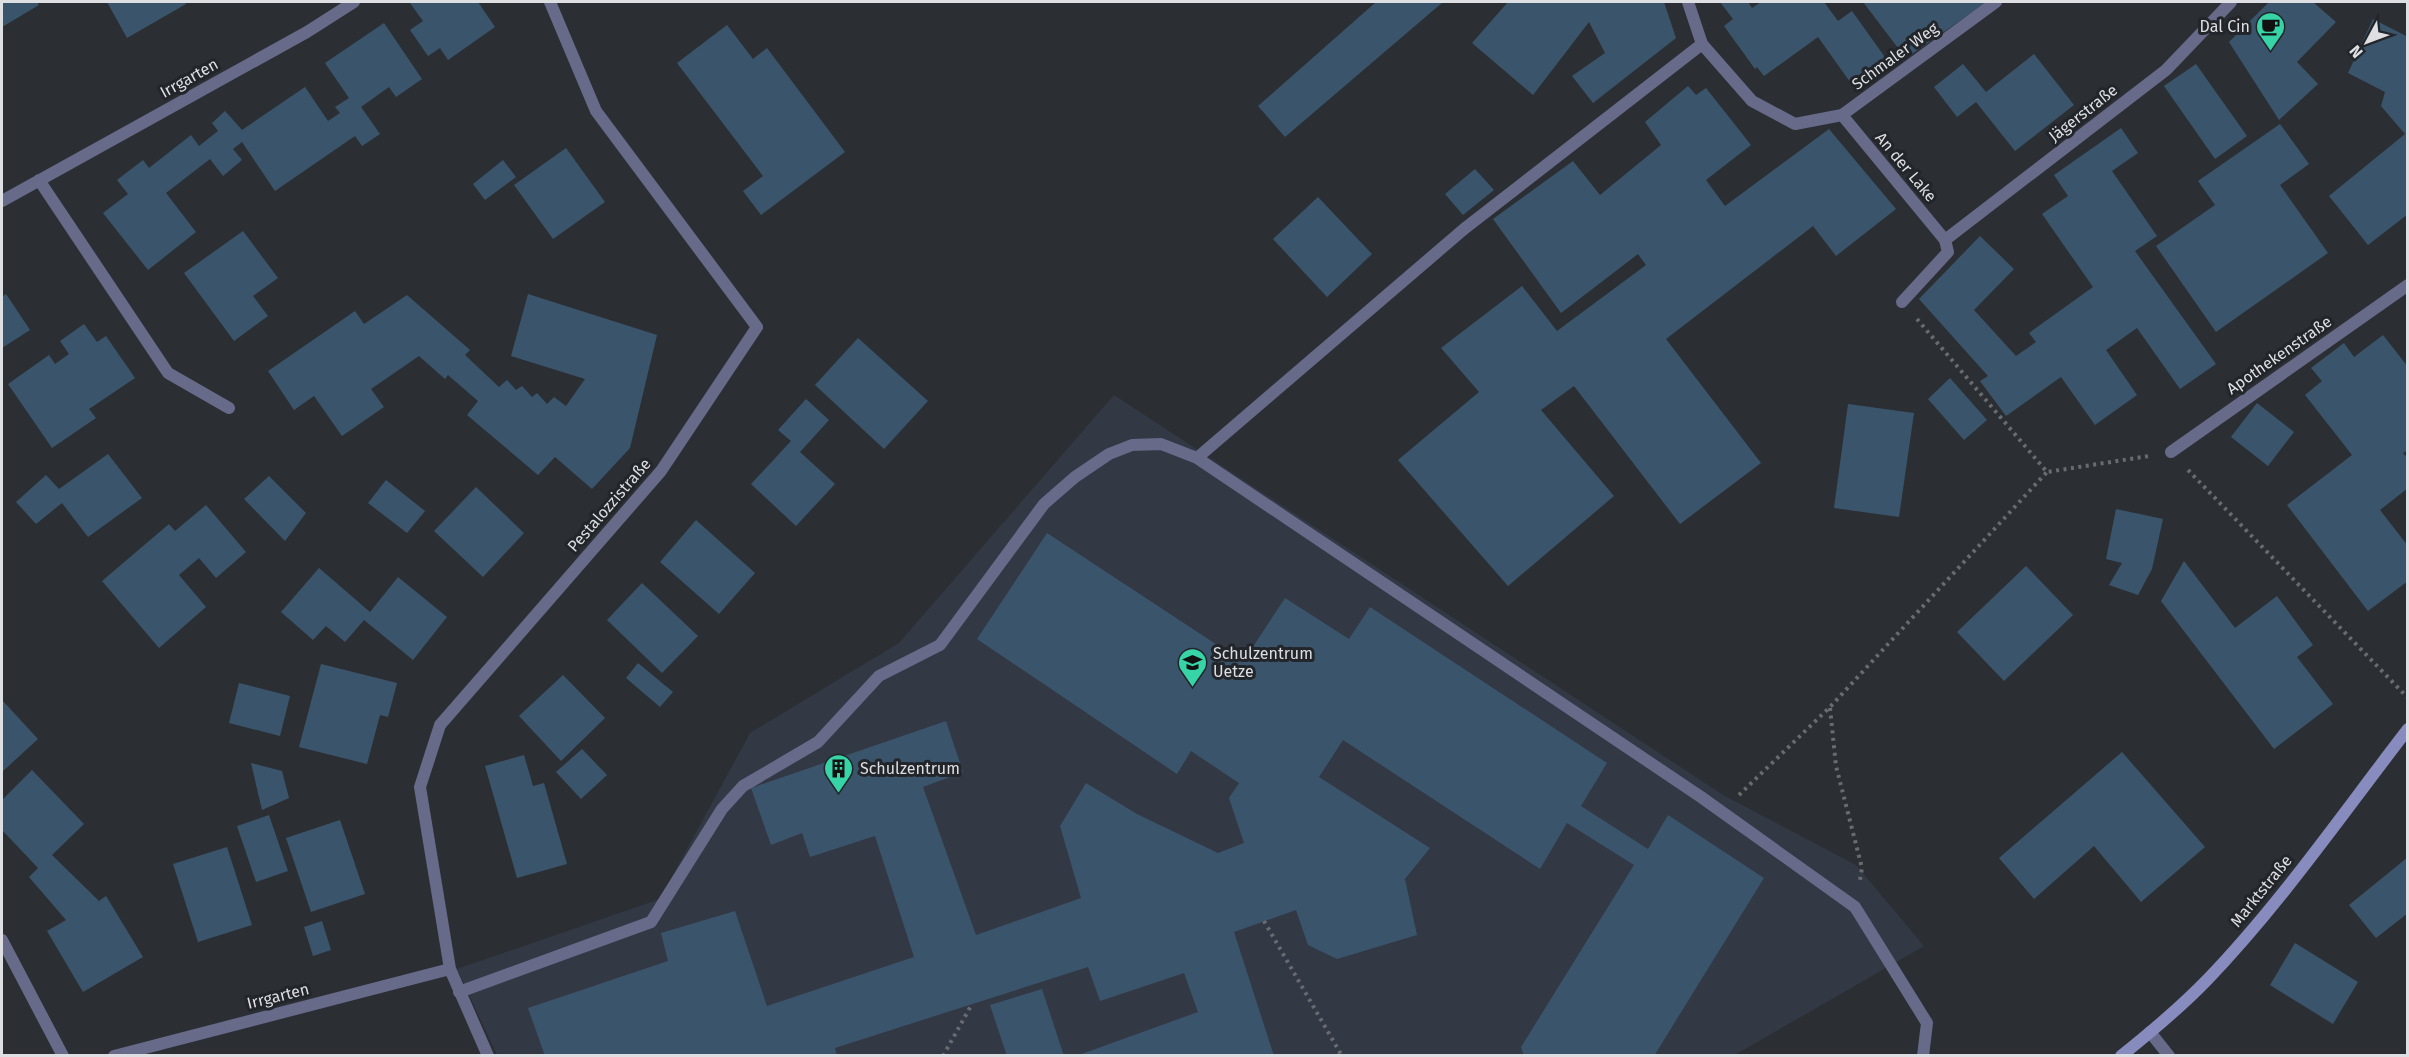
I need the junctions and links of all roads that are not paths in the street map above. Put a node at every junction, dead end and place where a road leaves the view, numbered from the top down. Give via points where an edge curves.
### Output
1 (354, 2) edge
2 (550, 2) edge
3 (1688, 2) edge
4 (1996, 2) edge
5 (2231, 2) edge
6 (1702, 44) junction
7 (1842, 115) junction
8 (39, 180) junction
9 (2, 201) edge
10 (1945, 240) junction
11 (2408, 285) edge
12 (1902, 303) road end
13 (228, 408) dead end
14 (2170, 452) road end
15 (1197, 458) junction
16 (2408, 729) edge
17 (2, 940) edge
18 (450, 969) junction
19 (459, 992) junction
20 (2150, 1032) junction
21 (1922, 1055) edge
22 (63, 1056) edge
23 (114, 1056) edge
24 (488, 1056) edge
25 (2121, 1056) edge
26 (2169, 1056) edge

1 - 8 street, Irrgarten
2 - 18 street, Pestalozzistraße via 596,111 757,327 661,471 440,725 420,787
3 - 6 street
4 - 7 street, Schmaler Weg
5 - 10 street, Jägerstraße via 2166,70
6 - 7 street via 1752,101 1795,124
6 - 15 street via 1464,229
7 - 10 street, An der Lake
8 - 9 street, Irrgarten
8 - 13 street via 168,373
10 - 12 street via 1948,252
11 - 14 street, Apothekenstraße
15 - 19 street via 1161,444 1132,445 1109,453 1075,477 1044,504 940,645 879,676 818,742 743,786 722,809 651,922
15 - 21 street via 1855,907 1927,1023
16 - 20 street, Marktstraße via 2247,935 2207,980
17 - 22 street
18 - 19 street, Pestalozzistraße
18 - 23 street, Irrgarten
19 - 24 street, Pestalozzistraße
20 - 25 street, Marktstraße
20 - 26 street

